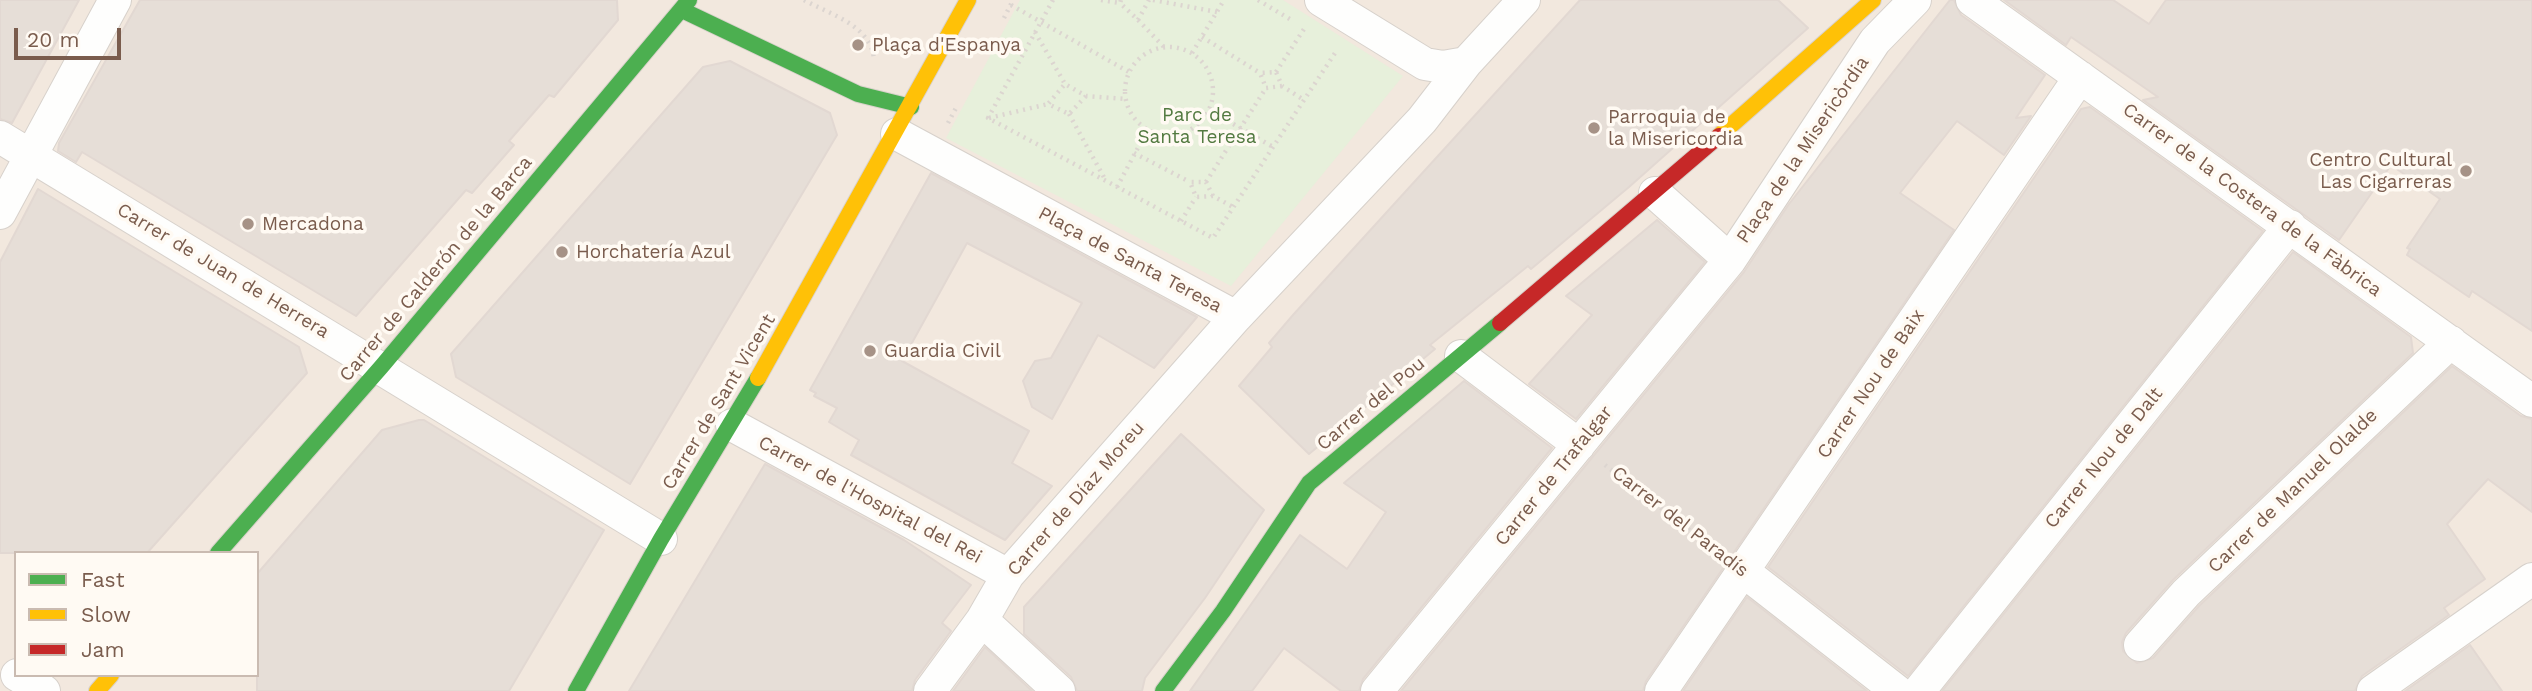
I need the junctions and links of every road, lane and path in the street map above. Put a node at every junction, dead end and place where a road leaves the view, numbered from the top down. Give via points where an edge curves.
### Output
1 (115, 0) edge
2 (804, 0) edge
3 (968, 0) edge
4 (1013, 0) edge
5 (1053, 0) edge
6 (1101, 0) edge
7 (1151, 0) edge
8 (1224, 0) edge
9 (1321, 0) edge
10 (1524, 0) edge
11 (1873, 0) edge
12 (1915, 0) edge
13 (1972, 0) edge
14 (1120, 1) edge
15 (677, 3) edge
16 (1217, 12) junction
17 (1138, 20) junction
18 (1040, 21) junction
19 (1304, 28) dead end
20 (1035, 32) junction
21 (1202, 37) junction
22 (1164, 48) junction
23 (1338, 49) dead end
24 (1192, 53) junction
25 (1466, 62) junction
26 (1425, 64) junction
27 (1129, 72) junction
28 (1276, 72) junction
29 (1260, 73) junction
30 (2080, 77) junction
31 (1065, 84) junction
32 (1282, 86) junction
33 (1266, 88) junction
34 (858, 94) junction
35 (1086, 96) junction
36 (1126, 99) junction
37 (1304, 100) junction
38 (1048, 104) junction
39 (911, 107) junction
40 (1209, 110) junction
41 (1069, 114) junction
42 (988, 118) junction
43 (1422, 120) junction
44 (887, 124) junction
45 (1240, 128) junction
46 (1148, 129) junction
47 (0, 137) edge
48 (1273, 147) junction
49 (1135, 153) junction
50 (31, 155) junction
51 (1106, 181) junction
52 (1190, 182) junction
53 (1206, 182) junction
54 (1117, 187) junction
55 (1655, 193) junction
56 (1213, 196) junction
57 (1196, 197) junction
58 (1233, 207) junction
59 (0, 213) edge
60 (1181, 221) junction
61 (2290, 226) junction
62 (1730, 260) junction
63 (1236, 317) junction
64 (2451, 342) junction
65 (1461, 356) junction
66 (382, 366) junction
67 (2532, 401) edge
68 (732, 425) junction
69 (1579, 445) junction
70 (661, 538) junction
71 (220, 551) edge
72 (1743, 571) junction
73 (1008, 575) junction
74 (2532, 579) edge
75 (982, 620) junction
76 (2140, 645) dead end
77 (20, 677) edge
78 (109, 677) edge
79 (44, 691) edge
80 (97, 691) edge
81 (576, 691) edge
82 (930, 691) edge
83 (1059, 691) edge
84 (1163, 691) edge
85 (1377, 691) edge
86 (1661, 691) edge
87 (1897, 691) edge
88 (1919, 691) edge
89 (2373, 691) edge

1 - 50 street
2 - 34 path via 860,30 873,47 875,65
3 - 39 main road
4 - 18 path via 1011,5
5 - 18 path
6 - 14 path
7 - 16 path
7 - 17 path
8 - 16 path
9 - 26 street
10 - 25 street, Plaça de Santa Teresa
11 - 55 main road, Plaça de la Misericòrdia
12 - 62 street, Plaça de la Misericòrdia via 1875,41
13 - 30 street, Carrer de la Costera de la Fàbrica
14 - 17 path
15 - 34 main road
15 - 66 main road, Carrer de Calderón de la Barca
16 - 21 path
17 - 22 path
18 - 20 path
18 - 27 path
19 - 28 path
20 - 31 path
20 - 42 path
21 - 24 path
21 - 29 path
22 - 24 path
22 - 27 path via 1140,57
23 - 37 path
24 - 40 path via 1206,65 1213,82
25 - 26 street via 1443,67
25 - 43 street, Plaça de Santa Teresa
26 - 43 street, Plaça de Santa Teresa via 1432,97
27 - 36 path
28 - 29 path
28 - 32 path
29 - 33 path
30 - 61 street, Carrer de la Costera de la Fàbrica
30 - 72 street, Carrer Nou de Baix
31 - 35 path
31 - 38 path
32 - 33 path
32 - 37 path
33 - 45 path
34 - 39 main road
34 - 44 main road
35 - 36 path
35 - 41 path
36 - 46 path
37 - 48 path
38 - 41 path
38 - 42 path
39 - 44 main road
40 - 45 path
40 - 46 path via 1191,130 1174,135
41 - 51 path
42 - 51 path
43 - 63 street, Plaça de Santa Teresa
44 - 63 street, Plaça de Santa Teresa
44 - 68 main road, Carrer de Sant Vicent
45 - 48 path
45 - 53 path
46 - 49 path
47 - 50 street, Carrer de Juan de Herrera
48 - 58 path
49 - 52 path
49 - 54 path
50 - 59 street
50 - 66 street, Carrer de Juan de Herrera
51 - 54 path
52 - 53 path
52 - 57 path
53 - 56 path
54 - 60 path
55 - 62 street, Plaça de la Misericòrdia
55 - 65 main road, Carrer del Pou
56 - 57 path
56 - 58 path
57 - 60 path
58 - 60 path via 1213,238
61 - 64 street, Carrer de la Costera de la Fàbrica
61 - 88 street, Carrer Nou de Dalt
62 - 69 street, Carrer de Trafalgar
63 - 73 street, Carrer de Díaz Moreu
64 - 67 street, Carrer de la Costera de la Fàbrica
64 - 76 street, Carrer de Manuel Olalde via 2186,593
65 - 69 street
65 - 84 main road, Carrer del Pou via 1310,483
66 - 70 street, Carrer de Juan de Herrera
66 - 71 main road, Carrer de Calderón de la Barca
68 - 70 main road, Carrer de Sant Vicent
68 - 73 street, Carrer de l'Hospital del Rei
69 - 72 path, Carrer del Paradís
69 - 85 street, Carrer de Trafalgar
70 - 81 main road, Carrer de Sant Vicent
72 - 86 street, Carrer Nou de Baix
72 - 87 street, Carrer del Paradís
73 - 75 street, Carrer de Díaz Moreu
74 - 89 street
75 - 82 street, Carrer de Díaz Moreu
75 - 83 street
77 - 79 street
78 - 80 main road

